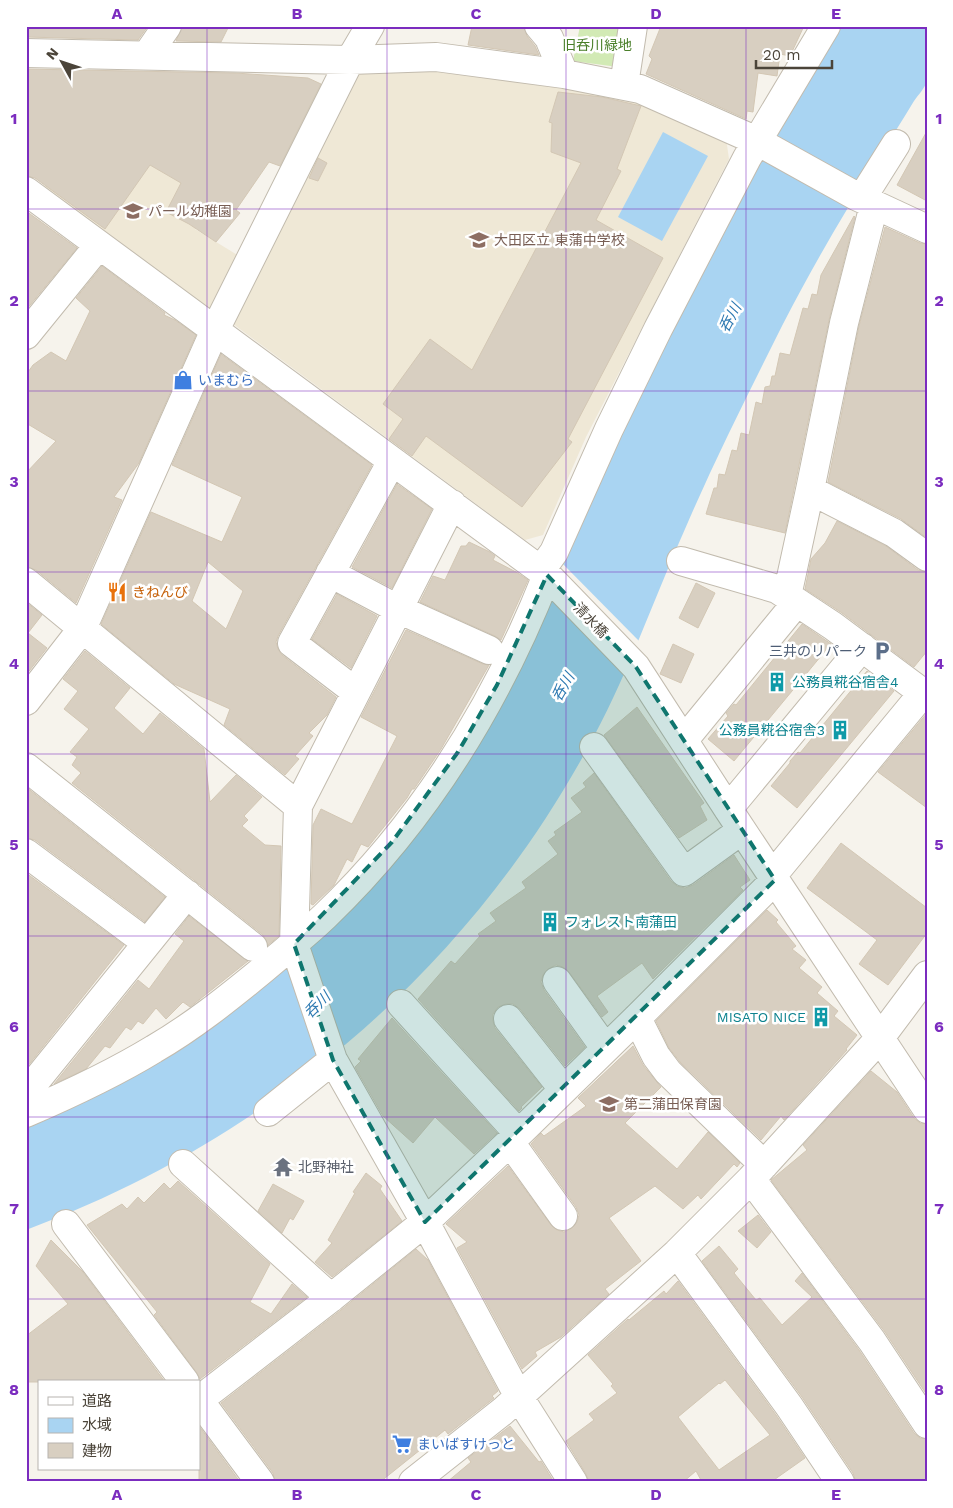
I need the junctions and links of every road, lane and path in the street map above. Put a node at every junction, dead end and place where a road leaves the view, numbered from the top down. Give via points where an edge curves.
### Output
1 (167, 26) edge
2 (370, 26) edge
3 (539, 26) edge
4 (633, 26) edge
5 (826, 26) edge
6 (26, 52) edge
7 (147, 55) junction
8 (350, 60) junction
9 (564, 74) junction
10 (624, 85) junction
11 (896, 144) dead end
12 (756, 148) junction
13 (26, 191) edge
14 (864, 200) junction
15 (927, 230) edge
16 (99, 245) junction
17 (215, 330) junction
18 (26, 335) edge
19 (392, 461) junction
20 (810, 490) junction
21 (452, 504) junction
22 (927, 558) edge
23 (681, 561) dead end
24 (330, 573) junction
25 (546, 574) junction
26 (26, 582) edge
27 (792, 599) junction
28 (398, 609) junction
29 (82, 629) junction
30 (862, 647) junction
31 (489, 650) dead end
32 (356, 692) junction
33 (925, 694) edge
34 (26, 701) edge
35 (684, 740) junction
36 (594, 747) dead end
37 (26, 767) edge
38 (298, 806) junction
39 (735, 820) junction
40 (26, 853) edge
41 (773, 878) junction
42 (187, 894) junction
43 (147, 943) junction
44 (295, 946) junction
45 (265, 956) junction
46 (927, 975) edge
47 (557, 981) dead end
48 (401, 1004) dead end
49 (637, 1018) junction
50 (508, 1019) dead end
51 (880, 1038) junction
52 (605, 1048) junction
53 (333, 1058) junction
54 (563, 1089) junction
55 (26, 1094) edge
56 (927, 1109) edge
57 (268, 1112) dead end
58 (26, 1113) edge
59 (514, 1137) junction
60 (183, 1164) dead end
61 (758, 1172) junction
62 (563, 1216) dead end
63 (424, 1222) junction
64 (66, 1224) dead end
65 (677, 1254) junction
66 (331, 1298) junction
67 (183, 1380) edge
68 (519, 1397) junction
69 (200, 1399) edge
70 (200, 1401) edge
71 (927, 1424) edge
72 (260, 1482) edge
73 (414, 1482) edge
74 (573, 1482) edge
75 (840, 1482) edge

1 - 7 street
2 - 8 street
3 - 9 street via 549,38
4 - 10 street
5 - 12 street
6 - 7 street
7 - 8 street
8 - 9 street via 436,57
8 - 17 street
9 - 10 street
10 - 12 street via 640,89
11 - 14 street
12 - 14 street
12 - 25 street via 658,329 609,429
13 - 16 street, 清水橋
14 - 15 street
14 - 20 street via 844,323
16 - 17 street, 清水橋
16 - 18 street
17 - 19 street, 清水橋
17 - 29 street
19 - 21 street, 清水橋
19 - 24 street
20 - 22 street via 894,533
20 - 27 street
21 - 25 street, 清水橋
21 - 28 street
23 - 27 street via 777,589
24 - 28 street
24 - 32 street via 292,643
25 - 35 street, 清水橋 via 632,663
25 - 44 street via 529,620 498,685 458,752 392,842
26 - 29 street
27 - 30 street
27 - 35 street
28 - 31 street
28 - 32 street
29 - 34 street
29 - 38 street
30 - 33 street
30 - 39 street
32 - 38 street
33 - 41 street
35 - 39 street, 清水橋
36 - 39 street via 684,872
37 - 42 street
38 - 44 street
39 - 41 street, 清水橋
40 - 43 street
41 - 49 street
41 - 51 street, 清水橋
42 - 43 street
42 - 45 street
43 - 55 street
44 - 45 street
44 - 53 street
45 - 58 street via 228,999 155,1049
46 - 51 street
47 - 52 street
48 - 59 street
49 - 52 street
49 - 61 street via 668,1072
50 - 54 street
51 - 56 street, 清水橋
51 - 61 street
52 - 54 street
53 - 57 street
53 - 63 street
54 - 59 street
59 - 62 street
59 - 63 street
60 - 66 street
61 - 65 street
61 - 71 street
63 - 66 street
63 - 68 street
64 - 67 street
65 - 68 street
65 - 75 street via 789,1406
66 - 69 street
68 - 73 street
68 - 74 street
70 - 72 street

